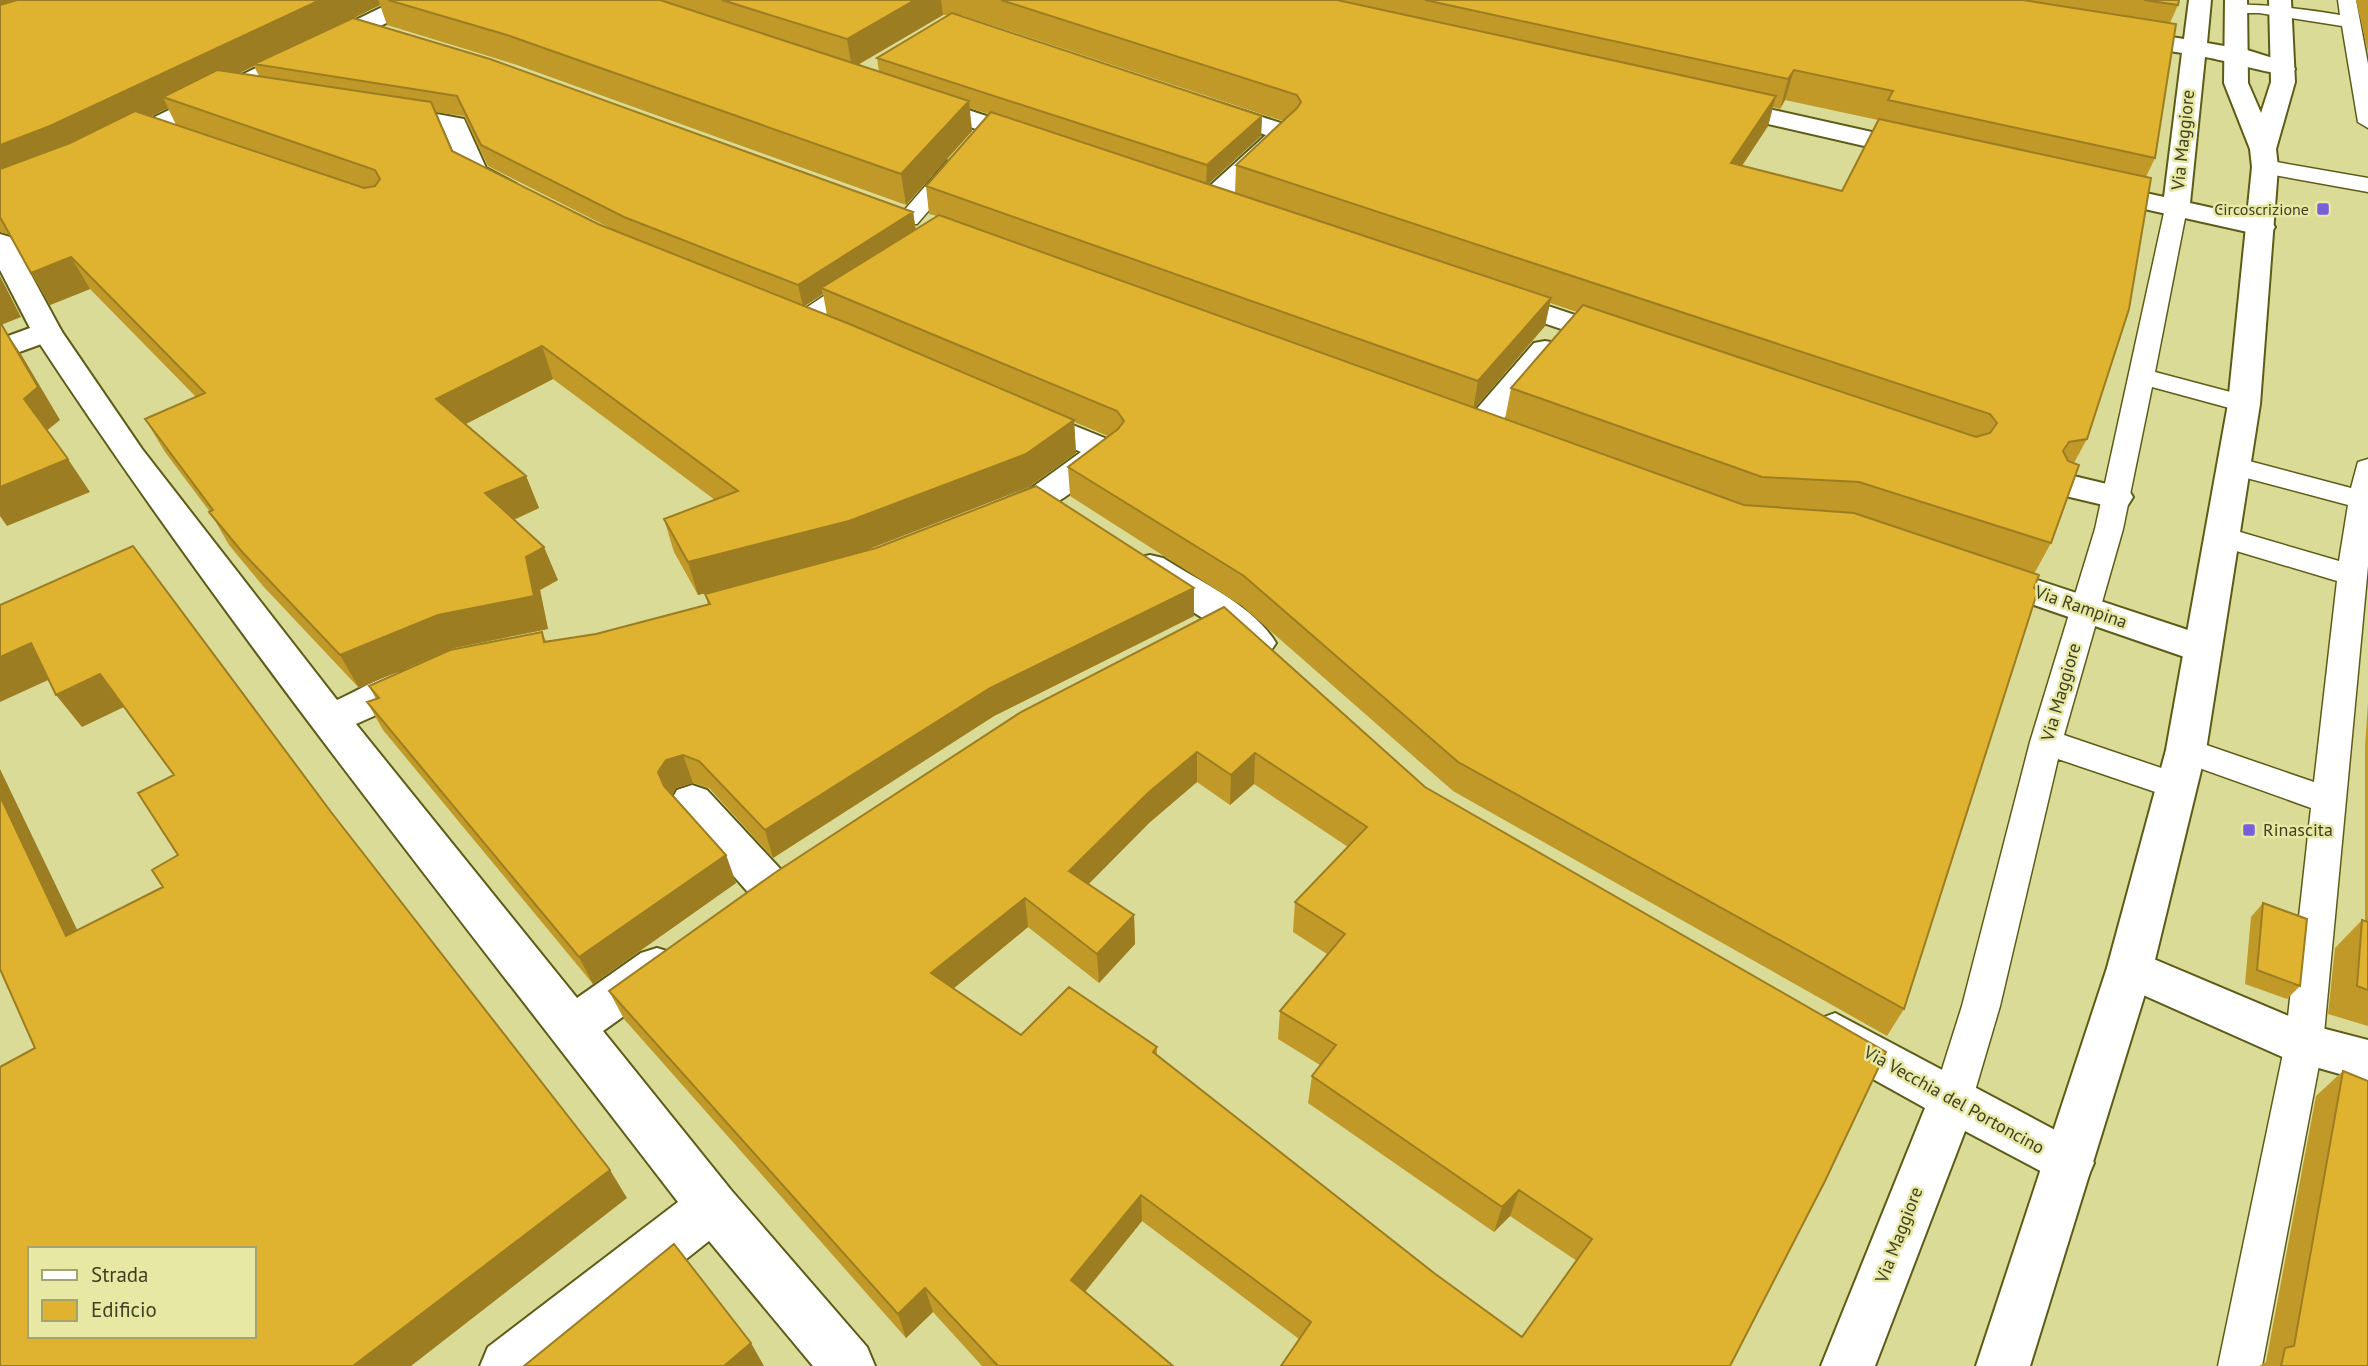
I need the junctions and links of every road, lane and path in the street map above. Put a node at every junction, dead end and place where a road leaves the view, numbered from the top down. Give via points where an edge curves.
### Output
1 (415, 0) edge
2 (2200, 0) edge
3 (2347, 0) edge
4 (2236, 3) edge
5 (2281, 5) edge
6 (2351, 22) junction
7 (360, 27) junction
8 (2099, 32) edge
9 (397, 38) edge
10 (2194, 47) junction
11 (2235, 55) junction
12 (2283, 69) junction
13 (227, 89) junction
14 (892, 93) edge
15 (278, 96) edge
16 (1191, 101) edge
17 (1699, 101) edge
18 (367, 110) edge
19 (2368, 122) edge
20 (991, 126) junction
21 (150, 128) junction
22 (188, 142) edge
23 (1056, 148) edge
24 (1944, 156) edge
25 (2264, 158) junction
26 (89, 159) edge
27 (2067, 184) edge
28 (2368, 185) edge
29 (1185, 191) edge
30 (1211, 200) junction
31 (534, 204) edge
32 (2176, 208) junction
33 (1245, 211) edge
34 (907, 219) edge
35 (2261, 227) junction
36 (0, 243) edge
37 (883, 268) edge
38 (1478, 291) edge
39 (787, 315) joint
40 (1569, 322) junction
41 (47, 332) junction
42 (835, 334) edge
43 (1648, 349) edge
44 (0, 350) edge
45 (2143, 377) junction
46 (2244, 404) junction
47 (1006, 407) edge
48 (1517, 441) edge
49 (2234, 466) junction
50 (2368, 468) edge
51 (2065, 485) edge
52 (1042, 497) junction
53 (2116, 497) junction
54 (2364, 499) junction
55 (1077, 520) edge
56 (968, 526) edge
57 (2223, 537) junction
58 (1124, 550) edge
59 (1951, 564) edge
60 (2352, 576) junction
61 (2084, 608) junction
62 (1228, 617) junction
63 (1191, 635) edge
64 (2202, 649) junction
65 (442, 670) edge
66 (1287, 670) edge
67 (330, 719) junction
68 (2046, 742) junction
69 (2186, 750) junction
70 (2176, 786) junction
71 (692, 801) dead end
72 (2330, 801) junction
73 (803, 864) edge
74 (682, 949) edge
75 (2130, 968) junction
76 (1808, 1018) edge
77 (573, 1027) junction
78 (2304, 1044) junction
79 (2368, 1061) edge
80 (1952, 1101) junction
81 (2068, 1163) junction
82 (713, 1207) junction
83 (507, 1366) edge
84 (848, 1366) edge
85 (1848, 1366) edge
86 (2003, 1366) edge
87 (2240, 1366) edge

1 - 7 street
2 - 10 street, Via Maggiore
3 - 6 lane
4 - 5 lane
4 - 11 street
5 - 6 lane
5 - 12 street
6 - 19 lane
7 - 9 street
7 - 13 street
8 - 10 street
10 - 11 street
10 - 32 street, Via Maggiore
11 - 12 street
11 - 25 street via 2236,83
12 - 25 street
13 - 15 street
13 - 21 street
14 - 20 street
16 - 30 street via 1284,132
17 - 24 street
18 - 31 street via 455,124 474,173
20 - 23 street
20 - 34 lane
21 - 22 street
21 - 26 street
25 - 28 lane
25 - 35 street
27 - 32 street
29 - 30 street
30 - 33 street
32 - 35 street
32 - 45 lane, Via Maggiore
35 - 46 street
36 - 41 street
37 - 39 lane
38 - 40 street
39 - 42 street
40 - 43 street
40 - 48 street via 1467,423
41 - 44 street
41 - 67 street via 131,456
45 - 46 lane
45 - 53 lane, Via Maggiore
46 - 49 street
47 - 52 street via 1105,450
49 - 54 lane
49 - 57 street
50 - 54 lane
51 - 53 street
52 - 55 street
52 - 56 street
53 - 61 lane, Via Maggiore
54 - 60 lane
57 - 60 lane
57 - 64 street
58 - 62 street
59 - 61 street, Via Rampina
60 - 72 lane
61 - 64 street, Via Rampina
61 - 68 lane, Via Maggiore
62 - 63 street
62 - 66 street
64 - 69 street
65 - 67 street
67 - 77 street
68 - 70 lane
68 - 80 lane, Via Maggiore via 1981,1006
69 - 70 street
69 - 72 lane
70 - 75 street
71 - 73 street via 752,898
72 - 78 lane
74 - 77 street
75 - 78 street
75 - 81 street
76 - 80 street, Via Vecchia del Portoncino
77 - 82 street
78 - 79 street
78 - 87 lane
80 - 81 street, Via Vecchia del Portoncino
80 - 85 street, Via Maggiore
81 - 86 street
82 - 83 street
82 - 84 street

